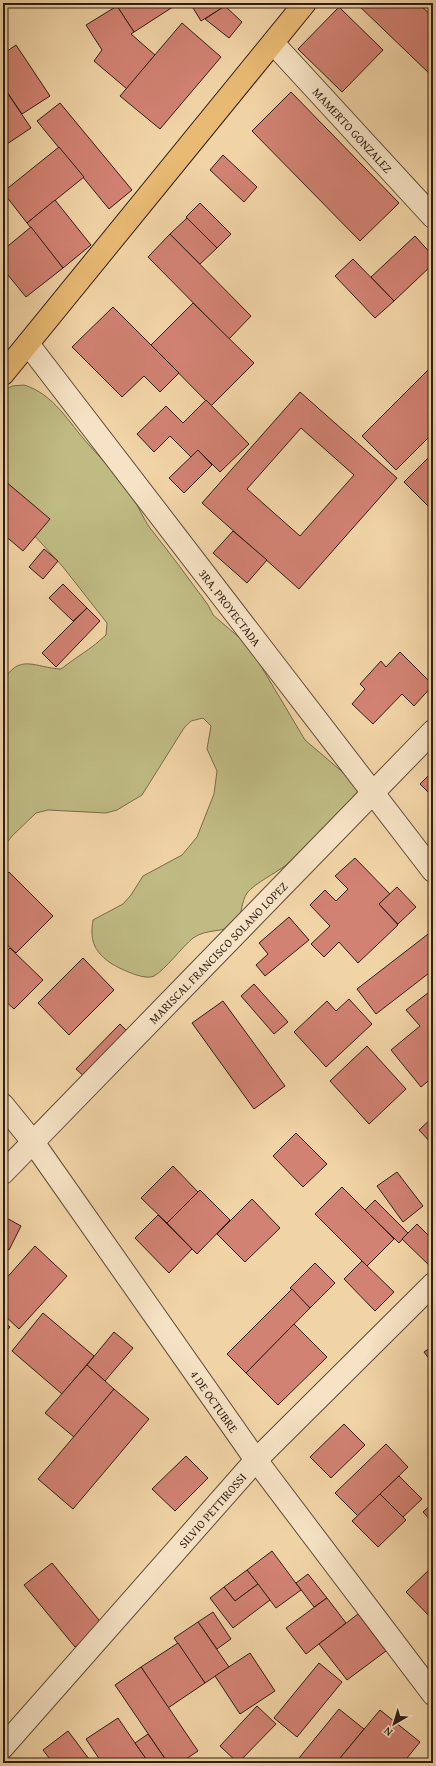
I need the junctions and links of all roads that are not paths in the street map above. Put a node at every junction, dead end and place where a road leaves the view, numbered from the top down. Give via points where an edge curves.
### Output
1 (305, 3) edge
2 (273, 43) junction
3 (433, 218) edge
4 (28, 344) junction
5 (3, 374) edge
6 (433, 731) edge
7 (374, 793) junction
8 (433, 871) edge
9 (3, 1104) edge
10 (33, 1142) junction
11 (3, 1173) edge
12 (433, 1284) edge
13 (256, 1460) junction
14 (433, 1694) edge
15 (3, 1747) edge

1 - 2 main road
2 - 3 street, MAMERTO GONZALEZ
2 - 4 main road
4 - 5 main road
4 - 7 street, 3RA. PROYECTADA
6 - 7 street, MARISCAL FRANCISCO SOLANO LOPEZ
7 - 8 street, 3RA. PROYECTADA
7 - 10 street, MARISCAL FRANCISCO SOLANO LOPEZ
9 - 10 street, 4 DE OCTUBRE
10 - 11 street, MARISCAL FRANCISCO SOLANO LOPEZ
10 - 13 street, 4 DE OCTUBRE
12 - 13 street, SILVIO PETTIROSSI
13 - 14 street, 4 DE OCTUBRE
13 - 15 street, SILVIO PETTIROSSI

